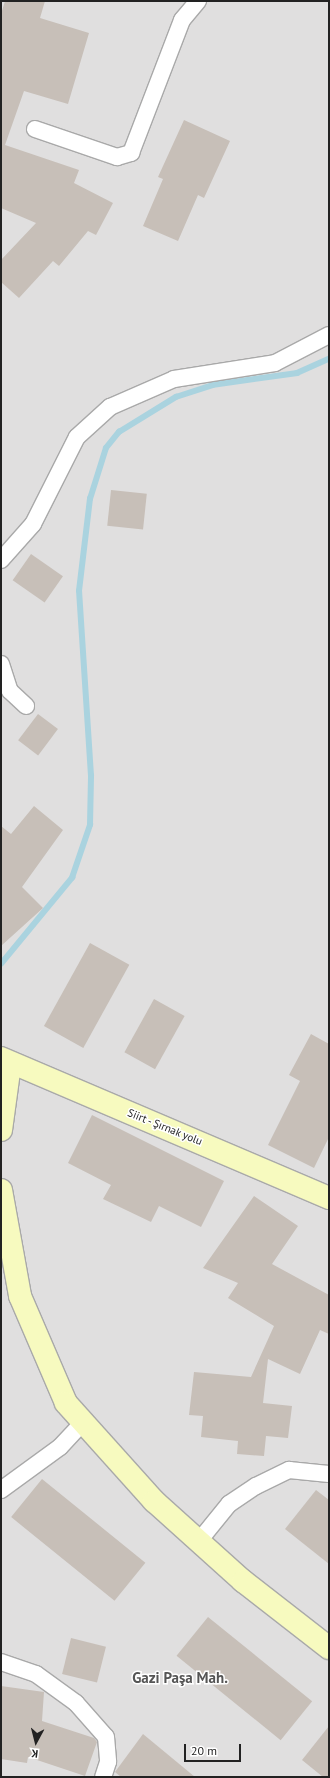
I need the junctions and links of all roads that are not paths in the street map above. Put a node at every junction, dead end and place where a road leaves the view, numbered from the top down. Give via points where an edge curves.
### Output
1 (198, 1) edge
2 (35, 129) dead end
3 (329, 335) edge
4 (1, 560) edge
5 (1, 664) edge
6 (26, 706) dead end
7 (5, 1061) edge
8 (1, 1130) edge
9 (1, 1190) edge
10 (327, 1192) edge
11 (83, 1422) junction
12 (329, 1474) edge
13 (1, 1490) edge
14 (199, 1541) junction
15 (329, 1648) edge
16 (1, 1662) edge
17 (103, 1777) edge

1 - 2 street via 182,20 131,153 117,157
3 - 4 street via 275,363 174,379 110,407 77,437 33,524
5 - 6 street via 10,691
7 - 8 street
7 - 10 street, Siirt - Şırnak yolu
9 - 11 street via 20,1296 66,1403
11 - 13 street via 60,1447
11 - 14 street via 154,1501
12 - 14 street via 289,1470 256,1486 229,1504
14 - 15 street
16 - 17 street via 36,1674 76,1703 106,1737 108,1762

